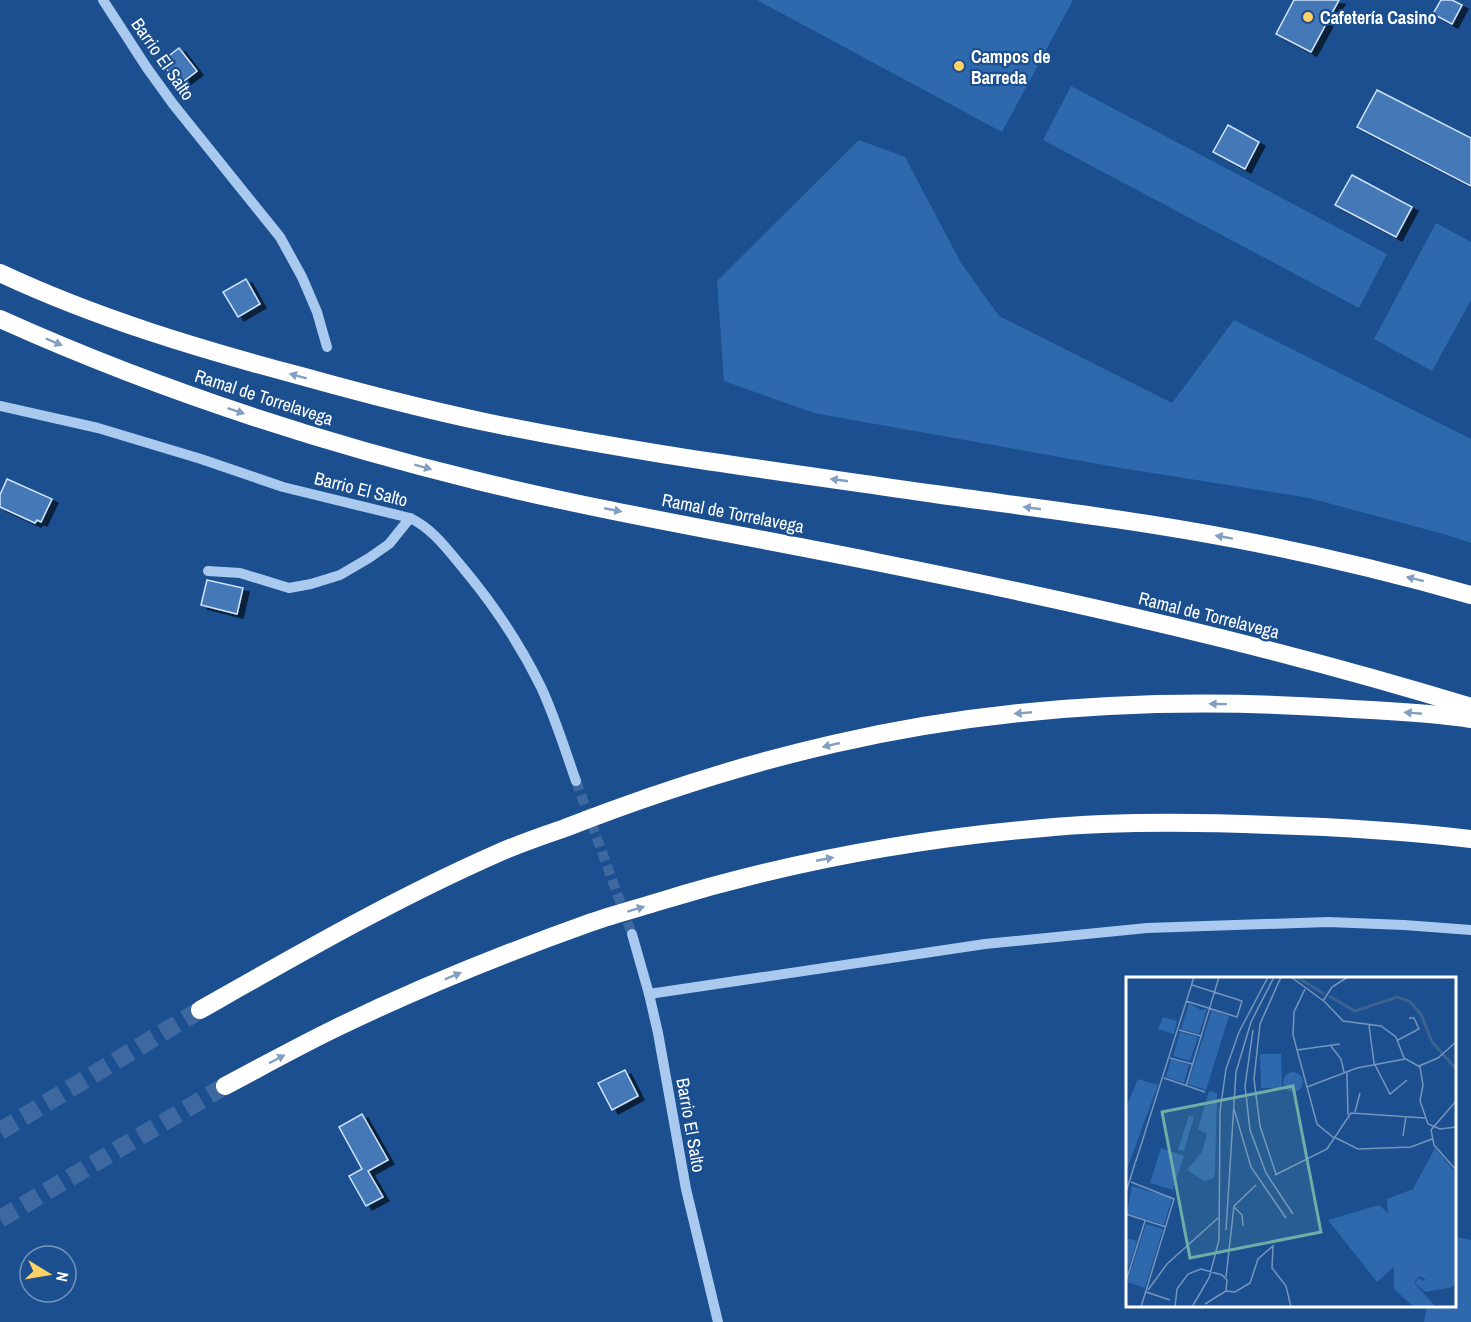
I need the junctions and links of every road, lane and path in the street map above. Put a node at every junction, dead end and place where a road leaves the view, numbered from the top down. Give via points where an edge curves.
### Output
1 (103, 0) edge
2 (0, 273) edge
3 (0, 319) edge
4 (327, 347) dead end
5 (0, 406) edge
6 (410, 518) junction
7 (208, 571) dead end
8 (1471, 595) edge
9 (1471, 707) edge
10 (1471, 719) edge
11 (576, 781) tunnel mouth
12 (1471, 839) edge
13 (1471, 930) edge
14 (632, 934) tunnel mouth
15 (649, 994) junction
16 (200, 1010) tunnel mouth
17 (225, 1086) tunnel mouth
18 (718, 1322) edge

1 - 4 street, Barrio El Salto via 173,104 280,237 317,312
8 -> 2 highway, Ramal de Torrelavega via 1232,538 747,467 486,422 258,365 91,311
3 -> 9 highway, Ramal de Torrelavega via 128,373 224,407 424,468 534,494 1050,598 1321,663
5 - 6 street, Barrio El Salto via 98,428 283,487
6 - 7 street via 389,544 369,558 340,575 311,584 289,588 240,573
6 - 11 street, Barrio El Salto via 434,534 511,634 552,711
10 -> 16 highway via 1302,706 1096,707 1011,714 833,744 696,781 497,854 311,946
17 -> 12 highway via 333,1029 509,953 677,896 810,862 1044,827 1123,824 1335,827
13 - 15 street via 1328,922 1147,928 985,944
14 - 15 street, Barrio El Salto
15 - 18 street, Barrio El Salto via 686,1189

